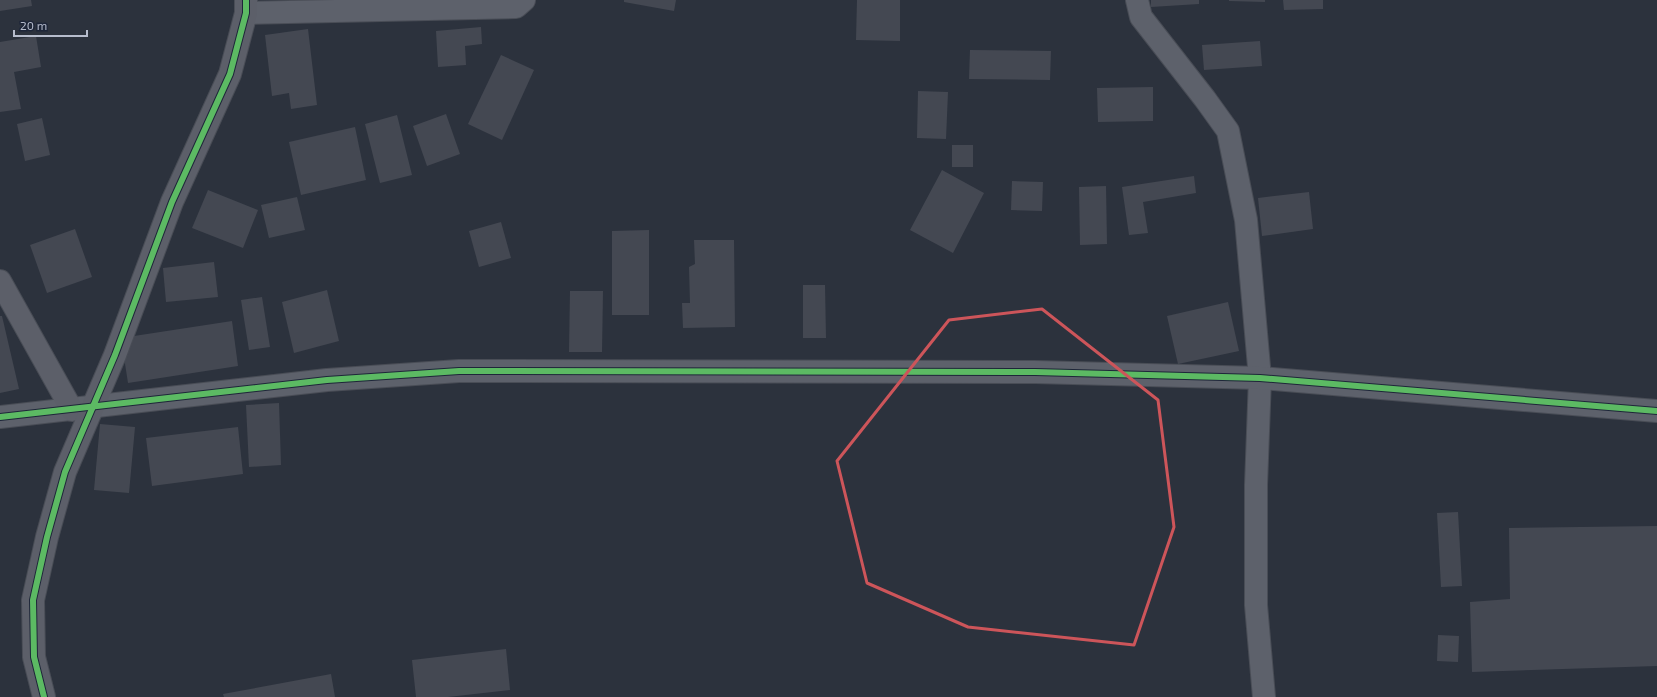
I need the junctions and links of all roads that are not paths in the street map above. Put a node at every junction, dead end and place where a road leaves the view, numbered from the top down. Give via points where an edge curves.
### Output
1 (524, 0) edge
2 (1137, 0) edge
3 (246, 6) edge
4 (0, 281) edge
5 (1260, 378) junction
6 (81, 409) junction
7 (1657, 411) edge
8 (0, 417) edge
9 (44, 697) edge
10 (1264, 697) edge

1 - 3 street via 516,7
2 - 5 street via 1141,17 1228,131 1246,220
3 - 6 street via 230,74 172,202 115,355
4 - 6 street
5 - 6 street via 1035,372 459,371 327,380
5 - 7 street
5 - 10 street via 1256,486 1256,605
6 - 8 street
6 - 9 street via 33,600 34,657

